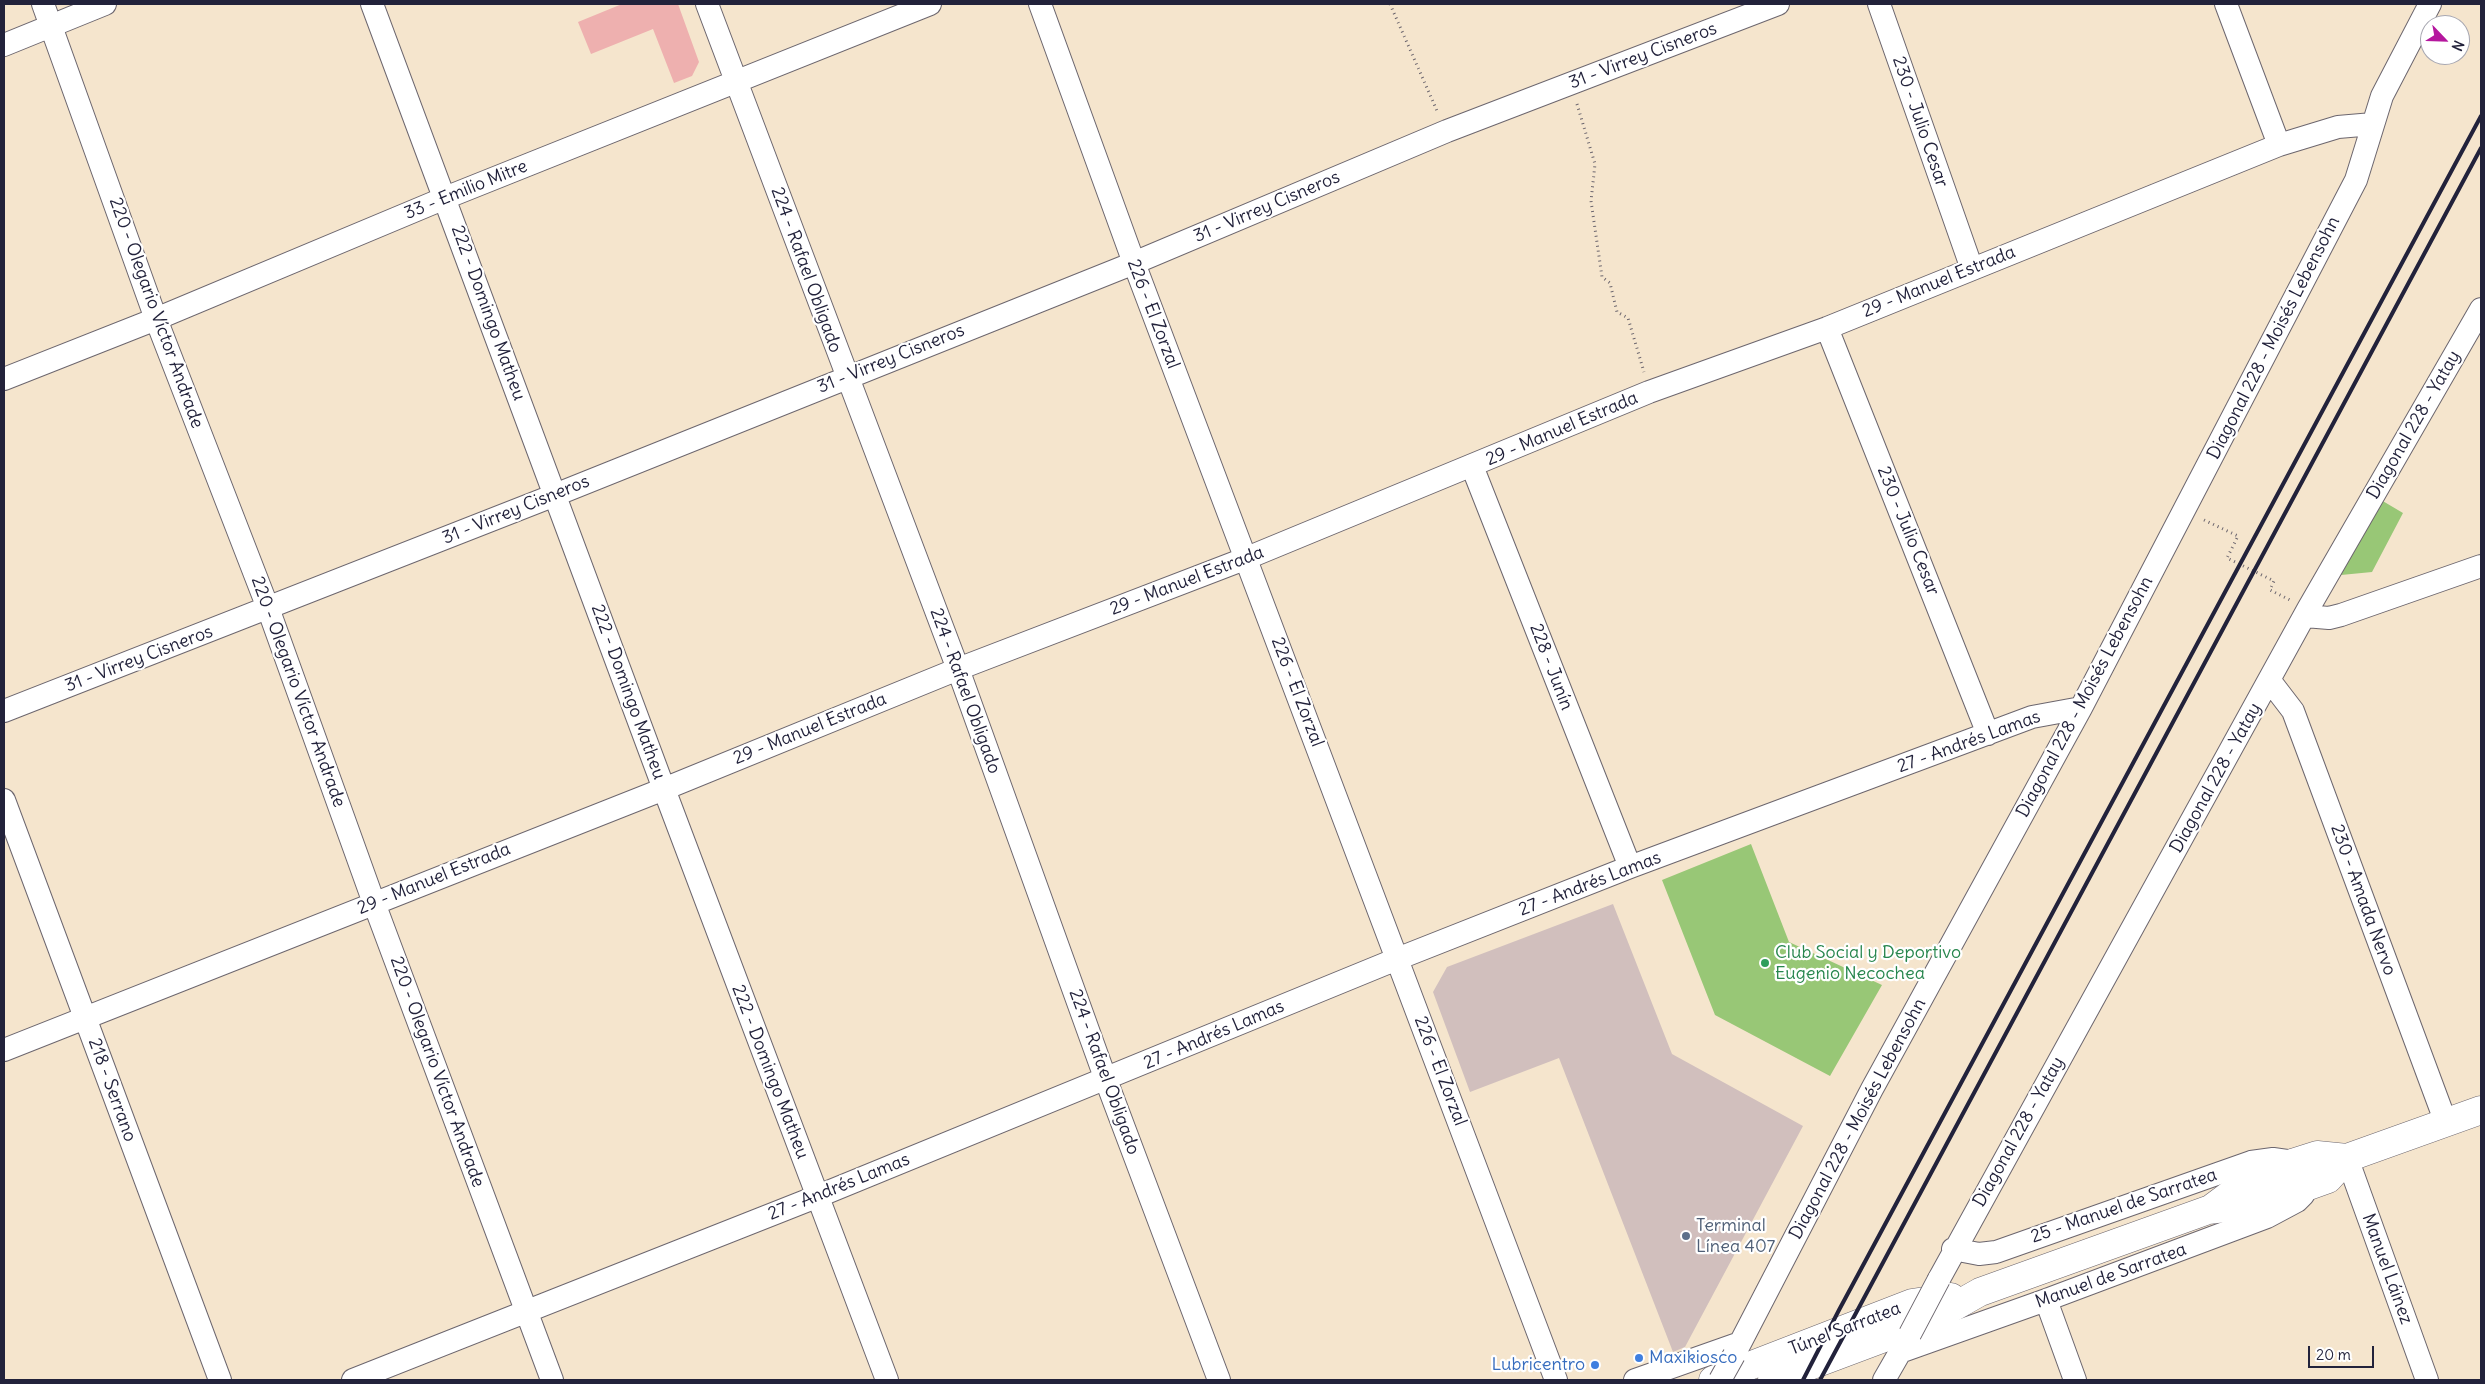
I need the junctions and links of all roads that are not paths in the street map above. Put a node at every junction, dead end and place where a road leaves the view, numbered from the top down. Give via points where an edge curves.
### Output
1 (44, 4) edge
2 (105, 4) edge
3 (372, 4) edge
4 (708, 4) edge
5 (930, 4) edge
6 (1040, 4) edge
7 (1778, 4) edge
8 (1879, 4) edge
9 (2226, 4) edge
10 (2430, 4) edge
11 (52, 26) junction
12 (4, 45) edge
13 (736, 83) junction
14 (2373, 124) junction
15 (2279, 145) junction
16 (445, 198) junction
17 (1134, 263) junction
18 (1972, 269) junction
19 (2481, 309) edge
20 (156, 319) junction
21 (1827, 328) junction
22 (846, 376) junction
23 (4, 379) edge
24 (1472, 466) junction
25 (555, 495) junction
26 (1247, 558) junction
27 (2481, 566) edge
28 (268, 608) junction
29 (2305, 616) junction
30 (958, 669) junction
31 (2270, 681) junction
32 (2081, 708) junction
33 (4, 711) edge
34 (1988, 734) junction
35 (664, 789) junction
36 (4, 800) edge
37 (1630, 867) junction
38 (374, 903) junction
39 (1397, 959) junction
40 (84, 1017) junction
41 (4, 1050) edge
42 (1106, 1080) junction
43 (2481, 1110) edge
44 (2446, 1123) junction
45 (2346, 1158) junction
46 (2295, 1162) junction
47 (2314, 1184) junction
48 (816, 1197) junction
49 (2208, 1210) junction
50 (1954, 1249) junction
51 (1980, 1292) junction
52 (2046, 1300) junction
53 (526, 1312) junction
54 (1905, 1343) junction
55 (1737, 1349) junction
56 (220, 1380) edge
57 (353, 1380) edge
58 (552, 1380) edge
59 (887, 1380) edge
60 (1219, 1380) edge
61 (1556, 1380) edge
62 (1635, 1380) edge
63 (1713, 1380) edge
64 (1720, 1380) edge
65 (1772, 1380) edge
66 (1884, 1380) edge
67 (2075, 1380) edge
68 (2427, 1380) edge

1 - 11 street, 220 - Olegario Víctor Andrade
2 - 11 street
3 - 16 street, 222 - Domingo Matheu
4 - 13 street, 224 - Rafael Obligado
5 - 13 street, 33 - Emilio Mitre
6 - 17 street, 226 - El Zorzal
7 - 17 street, 31 - Virrey Cisneros via 1447,131
8 - 18 street, 230 - Julio Cesar
9 - 15 street
10 - 14 street, Diagonal 228 - Moisés Lebensohn via 2382,96
11 - 12 street
11 - 20 street, 220 - Olegario Víctor Andrade
13 - 16 street, 33 - Emilio Mitre
13 - 22 street, 224 - Rafael Obligado
14 - 15 street, 29 - Manuel Estrada via 2338,127
14 - 32 street, Diagonal 228 - Moisés Lebensohn via 2356,180
15 - 18 street, 29 - Manuel Estrada
16 - 20 street, 33 - Emilio Mitre
16 - 25 street, 222 - Domingo Matheu
17 - 22 street, 31 - Virrey Cisneros
17 - 26 street, 226 - El Zorzal
18 - 21 street, 29 - Manuel Estrada
19 - 29 street, Diagonal 228 - Yatay
20 - 23 street, 33 - Emilio Mitre
20 - 28 street, 220 - Olegario Víctor Andrade
21 - 24 street, 29 - Manuel Estrada via 1650,392
21 - 34 street, 230 - Julio Cesar
22 - 25 street, 31 - Virrey Cisneros
22 - 30 street, 224 - Rafael Obligado
24 - 26 street, 29 - Manuel Estrada
24 - 37 street, 228 - Junín
25 - 28 street, 31 - Virrey Cisneros
25 - 35 street, 222 - Domingo Matheu
26 - 30 street, 29 - Manuel Estrada
26 - 39 street, 226 - El Zorzal
27 - 29 street via 2341,616
28 - 33 street, 31 - Virrey Cisneros
28 - 38 street, 220 - Olegario Víctor Andrade
29 - 31 street, Diagonal 228 - Yatay
30 - 35 street, 29 - Manuel Estrada
30 - 42 street, 224 - Rafael Obligado
31 - 44 street, 230 - Amada Nervo via 2293,711
31 - 50 street, Diagonal 228 - Yatay
32 - 34 street, 27 - Andrés Lamas via 2032,717
32 - 55 street, Diagonal 228 - Moisés Lebensohn via 1872,1088
34 - 37 street, 27 - Andrés Lamas
35 - 38 street, 29 - Manuel Estrada
35 - 48 street, 222 - Domingo Matheu
36 - 40 street, 218 - Serrano
37 - 39 street, 27 - Andrés Lamas
38 - 40 street, 29 - Manuel Estrada
38 - 53 street, 220 - Olegario Víctor Andrade
39 - 42 street, 27 - Andrés Lamas
39 - 61 street, 226 - El Zorzal
40 - 41 street, 29 - Manuel Estrada
40 - 56 street, 218 - Serrano
42 - 48 street, 27 - Andrés Lamas
42 - 60 street, 224 - Rafael Obligado
43 - 44 main road
44 - 45 main road
45 - 46 main road, 25 - Manuel de Sarratea via 2317,1155
45 - 47 main road, Manuel de Sarratea via 2328,1179
45 - 68 street, Manuel Láinez
46 - 49 main road, 25 - Manuel de Sarratea via 2248,1182
46 - 50 street, 25 - Manuel de Sarratea via 2273,1159 2252,1162 1996,1252 1979,1254
47 - 49 main road, Manuel de Sarratea via 2258,1204
47 - 52 street, Manuel de Sarratea via 2296,1202 2267,1217
48 - 53 street, 27 - Andrés Lamas
48 - 59 street, 222 - Domingo Matheu
49 - 51 main road, Túnel Sarratea
50 - 54 street, Diagonal 228 - Yatay, bridge
51 - 63 main road, Túnel Sarratea via 1912,1304
51 - 65 main road, Túnel Sarratea via 1927,1322
52 - 54 street, Manuel de Sarratea
52 - 67 street
53 - 57 street, 27 - Andrés Lamas
53 - 58 street, 220 - Olegario Víctor Andrade
54 - 66 street, Diagonal 228 - Yatay
55 - 62 street
55 - 64 street, Diagonal 228 - Moisés Lebensohn, bridge

